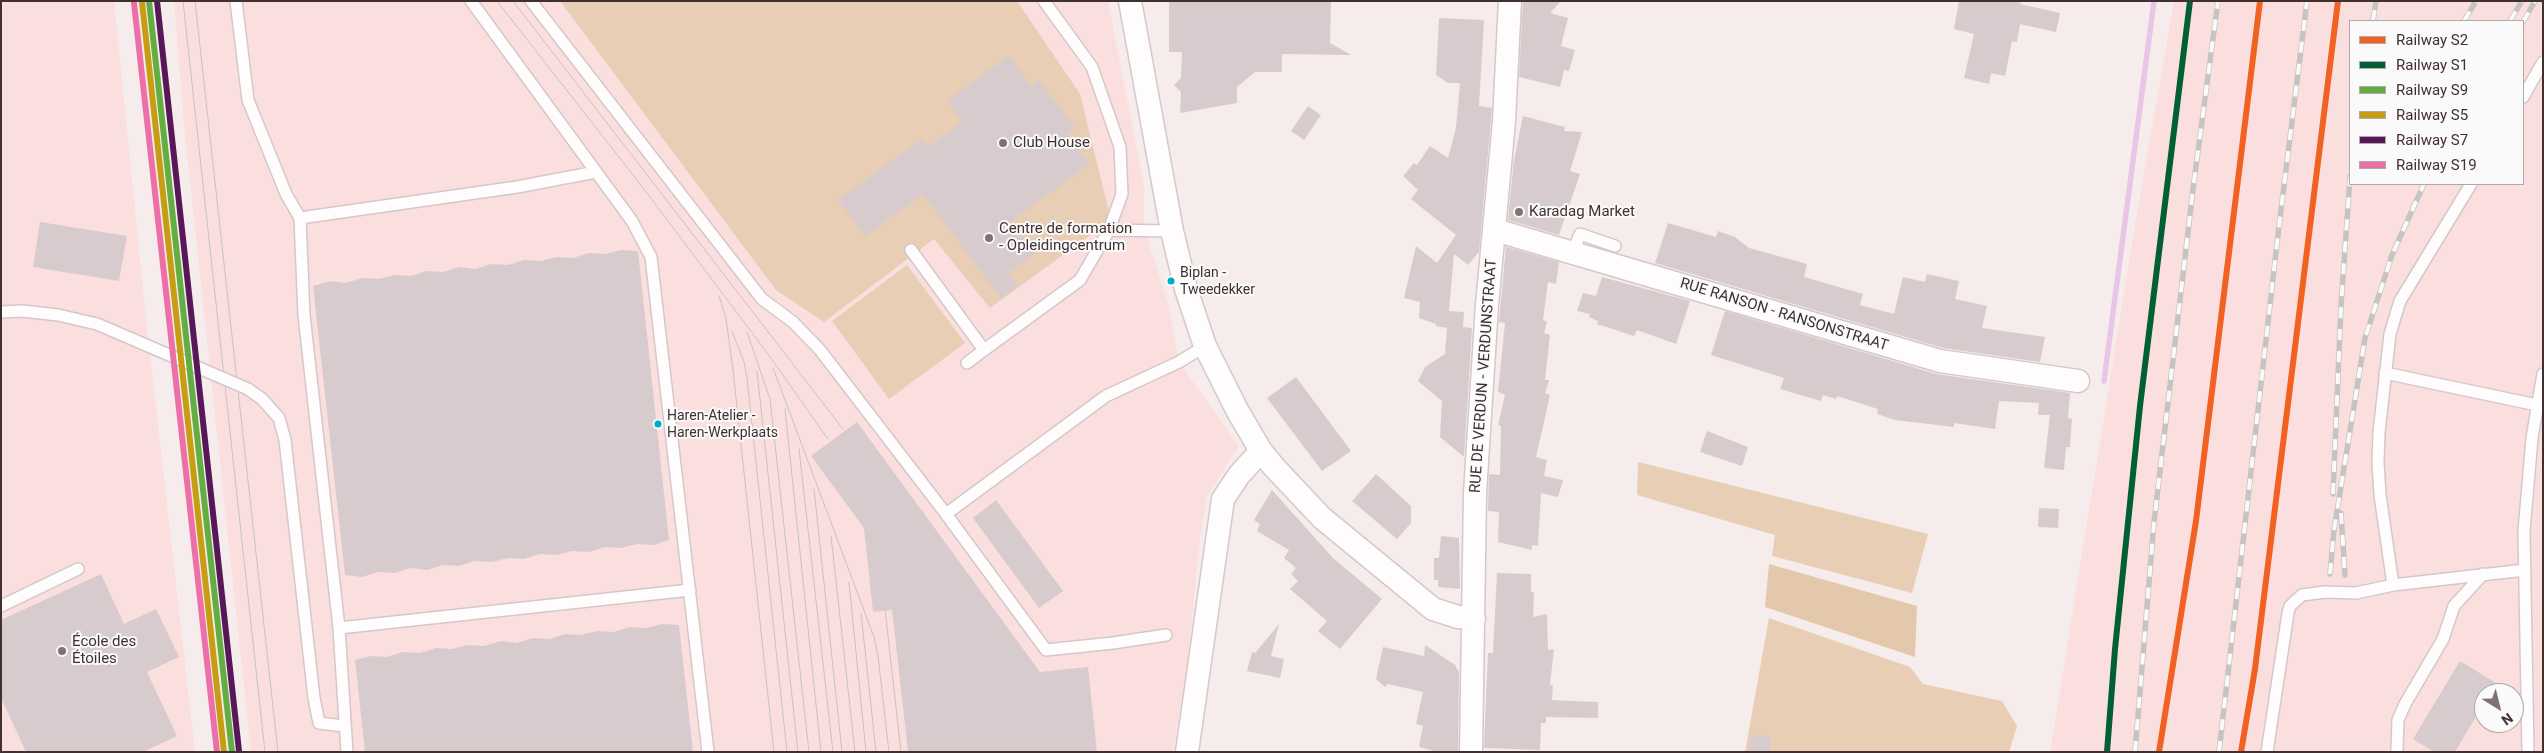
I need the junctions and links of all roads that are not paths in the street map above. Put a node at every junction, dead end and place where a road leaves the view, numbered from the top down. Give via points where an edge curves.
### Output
1 (236, 1) edge
2 (471, 1) edge
3 (532, 1) edge
4 (1044, 1) edge
5 (1130, 1) edge
6 (1510, 1) edge
7 (2543, 62) edge
8 (2524, 95) edge
9 (596, 172) junction
10 (2470, 185) edge
11 (300, 218) junction
12 (1109, 230) junction
13 (1495, 230) junction
14 (1172, 231) junction
15 (1615, 246) dead end
16 (911, 250) dead end
17 (1573, 252) junction
18 (1, 312) edge
19 (1205, 346) junction
20 (984, 350) junction
21 (967, 363) dead end
22 (2385, 373) junction
23 (2543, 374) edge
24 (2078, 381) dead end
25 (2537, 405) junction
26 (1261, 451) junction
27 (946, 514) junction
28 (78, 569) dead end
29 (2525, 570) junction
30 (2482, 574) junction
31 (2393, 585) junction
32 (690, 590) junction
33 (1, 606) edge
34 (1474, 618) junction
35 (339, 628) junction
36 (1166, 635) dead end
37 (344, 726) junction
38 (347, 752) edge
39 (708, 752) edge
40 (1187, 752) edge
41 (1471, 752) edge
42 (2268, 752) edge
43 (2397, 752) edge
44 (2528, 752) edge

1 - 11 lane via 248,100 286,194
2 - 9 lane
3 - 27 lane via 762,299 792,322 820,350
4 - 12 lane via 1092,67 1120,147 1122,194
5 - 14 street
6 - 13 street, RUE DE VERDUN - VERDUNSTRAAT
7 - 8 lane
9 - 11 lane via 517,187
9 - 32 lane via 632,220 651,257
10 - 22 lane via 2400,301 2390,334
11 - 35 lane via 304,316
12 - 14 lane
12 - 20 lane via 1080,280
13 - 17 street, RUE RANSON - RANSONSTRAAT
13 - 34 street, RUE DE VERDUN - VERDUNSTRAAT via 1475,493
14 - 19 street via 1186,289
15 - 17 lane via 1580,234
16 - 20 lane
17 - 24 street, RUE RANSON - RANSONSTRAAT via 1940,361
18 - 37 lane, bridge via 58,314 97,324 248,389 262,399 278,418 285,440 319,723
19 - 26 street
19 - 27 lane via 1179,362 1106,396
20 - 21 lane
22 - 25 lane
22 - 31 lane via 2378,462
23 - 25 lane
25 - 29 lane via 2527,483
26 - 34 street via 1322,518 1410,591 1433,609
26 - 40 street via 1222,499
27 - 36 lane via 1046,650
28 - 33 lane
29 - 30 lane
29 - 44 lane
30 - 31 lane
30 - 43 lane via 2454,606 2443,639 2405,704 2398,720
31 - 42 lane via 2356,593 2310,593 2302,595 2290,606
32 - 35 lane
32 - 39 lane
34 - 41 street, RUE DE VERDUN - VERDUNSTRAAT
35 - 37 lane
37 - 38 lane

